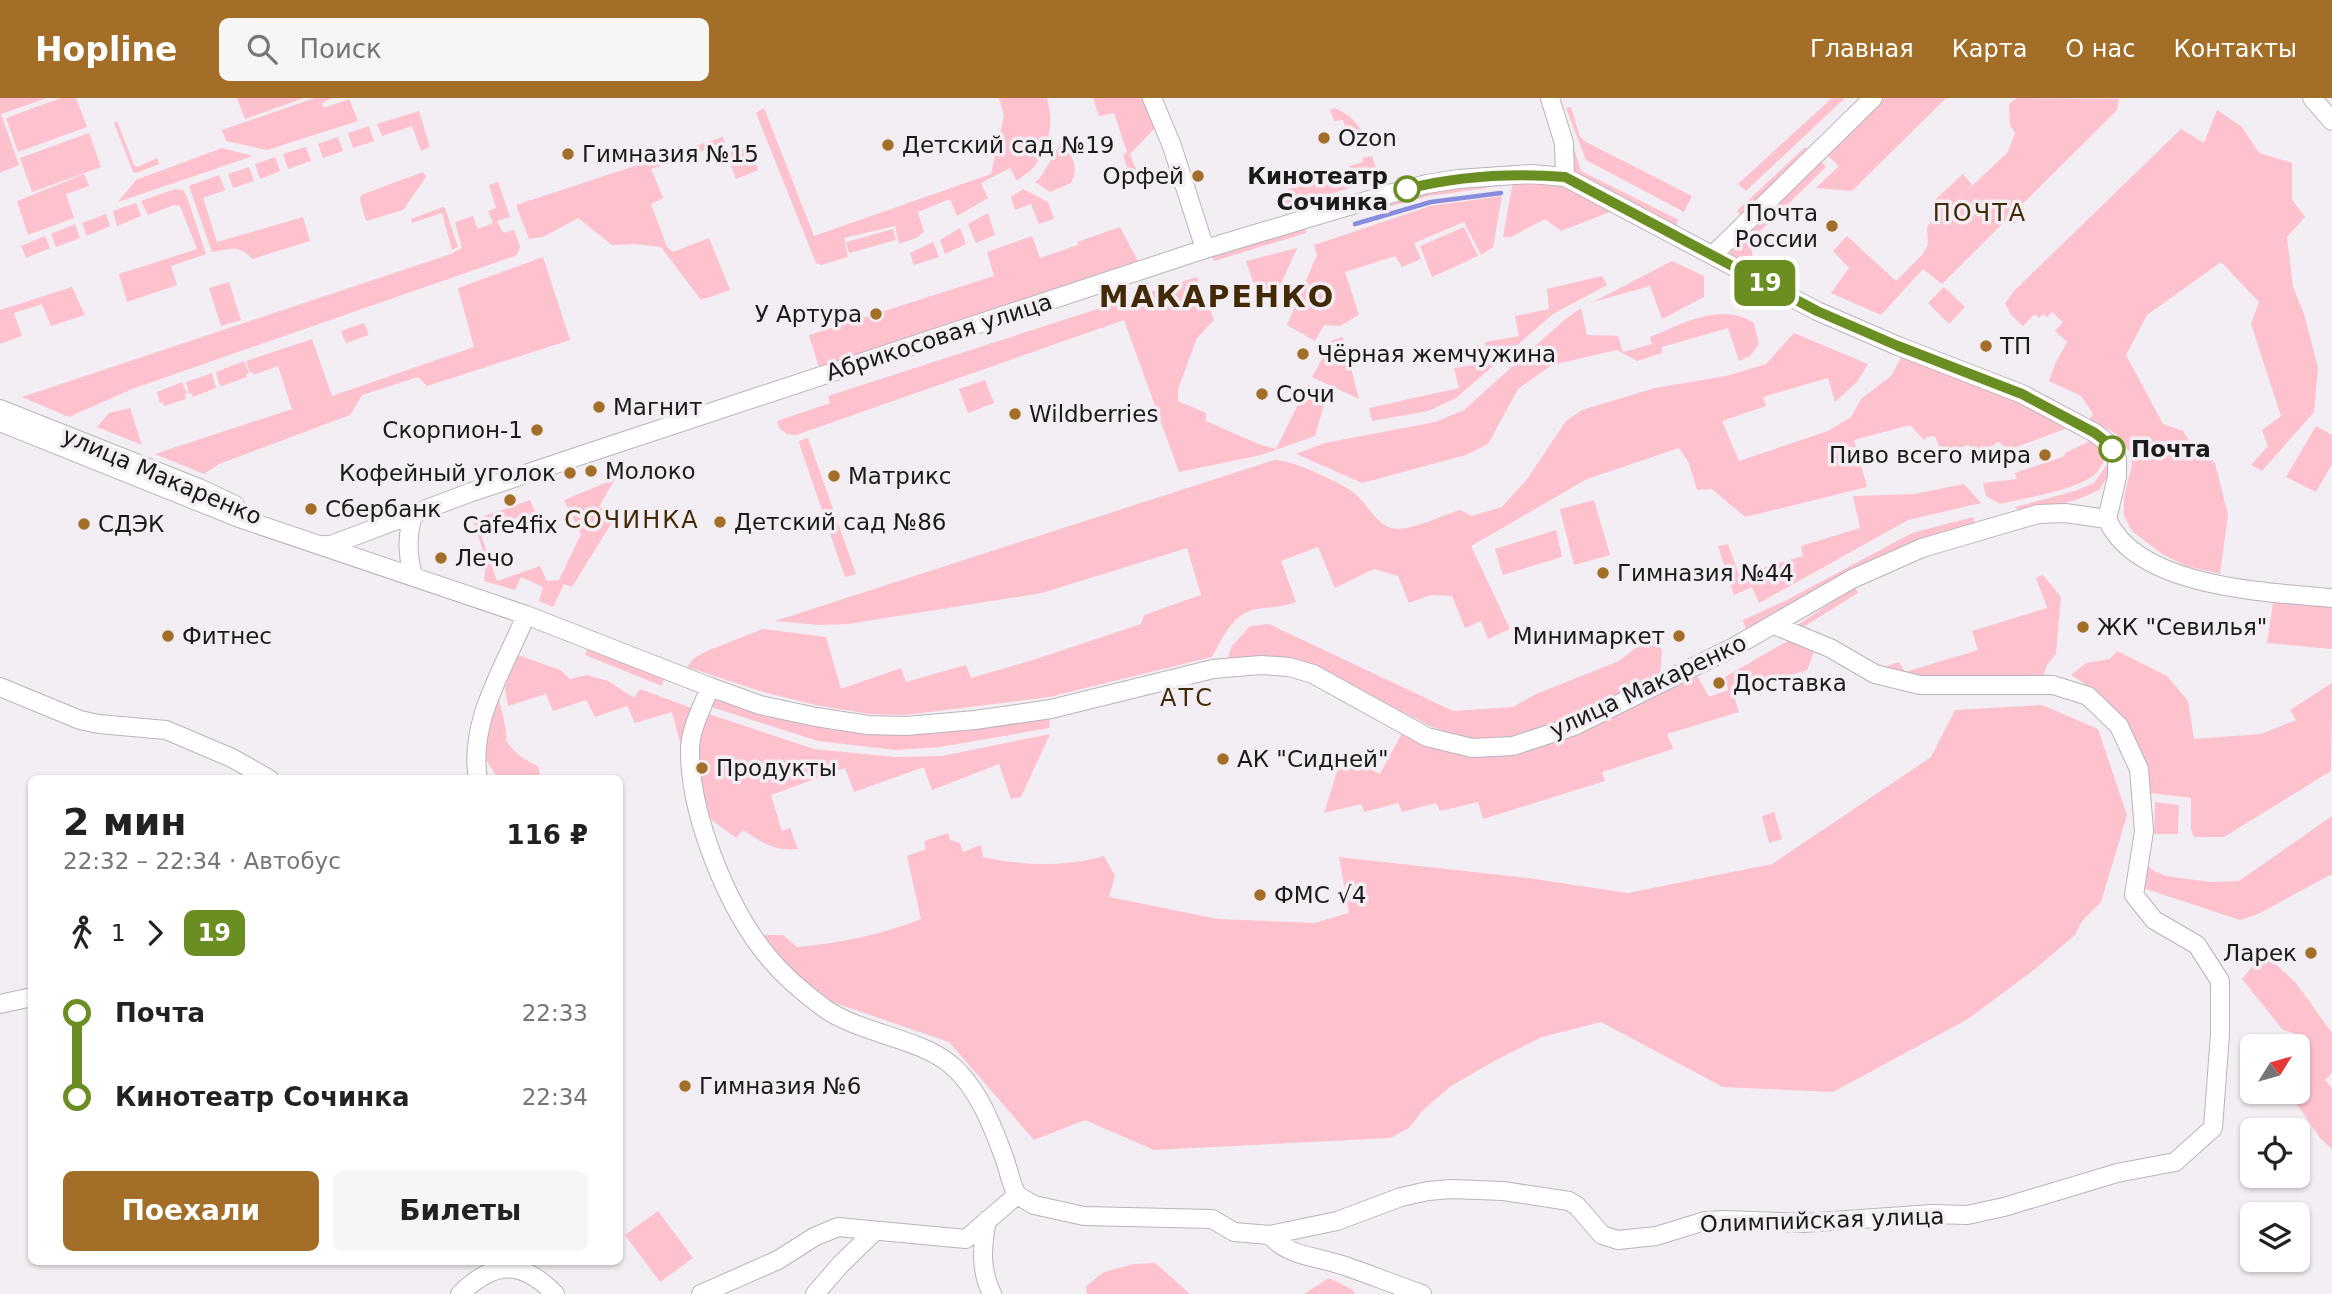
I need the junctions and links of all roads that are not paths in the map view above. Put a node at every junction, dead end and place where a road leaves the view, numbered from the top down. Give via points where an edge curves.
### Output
1 (1152, 98) edge
2 (1550, 98) edge
3 (1873, 98) edge
4 (2312, 98) edge
5 (2332, 121) edge
6 (1565, 177) junction
7 (1205, 249) junction
8 (1713, 255) junction
9 (0, 409) edge
10 (0, 422) edge
11 (412, 514) junction
12 (2107, 519) junction
13 (324, 545) junction
14 (413, 576) junction
15 (2332, 598) edge
16 (526, 615) junction
17 (1774, 625) junction
18 (0, 687) edge
19 (710, 687) junction
20 (262, 775) edge
21 (477, 775) edge
22 (28, 998) edge
23 (0, 1004) edge
24 (2213, 1128) joint
25 (1017, 1195) junction
26 (987, 1220) junction
27 (875, 1231) junction
28 (1270, 1236) junction
29 (460, 1294) edge
30 (555, 1294) edge
31 (701, 1294) edge
32 (815, 1294) edge
33 (992, 1294) edge
34 (1422, 1294) edge

1 - 7 street
2 - 6 street via 1563,143
3 - 8 street
4 - 5 street
6 - 7 street, Абрикосовая улица via 1531,174 1427,184
6 - 8 street, Абрикосовая улица
7 - 11 street, Абрикосовая улица
8 - 12 street, Абрикосовая улица via 1817,311 2022,394 2095,433 2109,444 2117,459
9 - 13 street, улица Макаренко via 199,488
10 - 13 street, улица Макаренко via 194,501
11 - 13 street, Абрикосовая улица
11 - 14 street via 407,536
12 - 15 street via 2122,543 2135,553 2185,577 2230,587
12 - 17 street, улица Макаренко via 2038,514 1922,548 1852,579
13 - 14 street, улица Макаренко
14 - 16 street, улица Макаренко
16 - 19 street, улица Макаренко
16 - 21 street via 495,683 476,743
17 - 19 street, улица Макаренко via 1574,726 1513,746 1472,748 1427,737 1314,674 1289,667 1213,669 1051,709 906,726 816,718
17 - 24 street, улица Макаренко via 1830,648 1875,674 1920,685 2053,685 2088,696 2119,726 2139,769 2144,816 2134,895 2154,920 2197,945 2220,981
18 - 20 street via 80,720 166,730
19 - 25 street via 690,746 692,768 701,823 733,904 769,958 825,1009 949,1064 987,1116
22 - 23 street
24 - 28 street, Олимпийская улица via 2175,1162 2117,1173 1967,1215 1804,1223 1705,1221 1656,1236 1618,1240 1602,1235 1569,1201 1451,1189 1401,1196 1337,1221
25 - 26 street
25 - 28 street, Олимпийская улица via 1034,1205 1084,1216 1212,1219 1234,1232
26 - 27 street via 962,1240
26 - 33 street via 984,1275
27 - 31 street via 831,1229 778,1260
27 - 32 street
28 - 34 street, Олимпийская улица via 1290,1251 1342,1264
29 - 30 street via 480,1277 507,1268 534,1275

